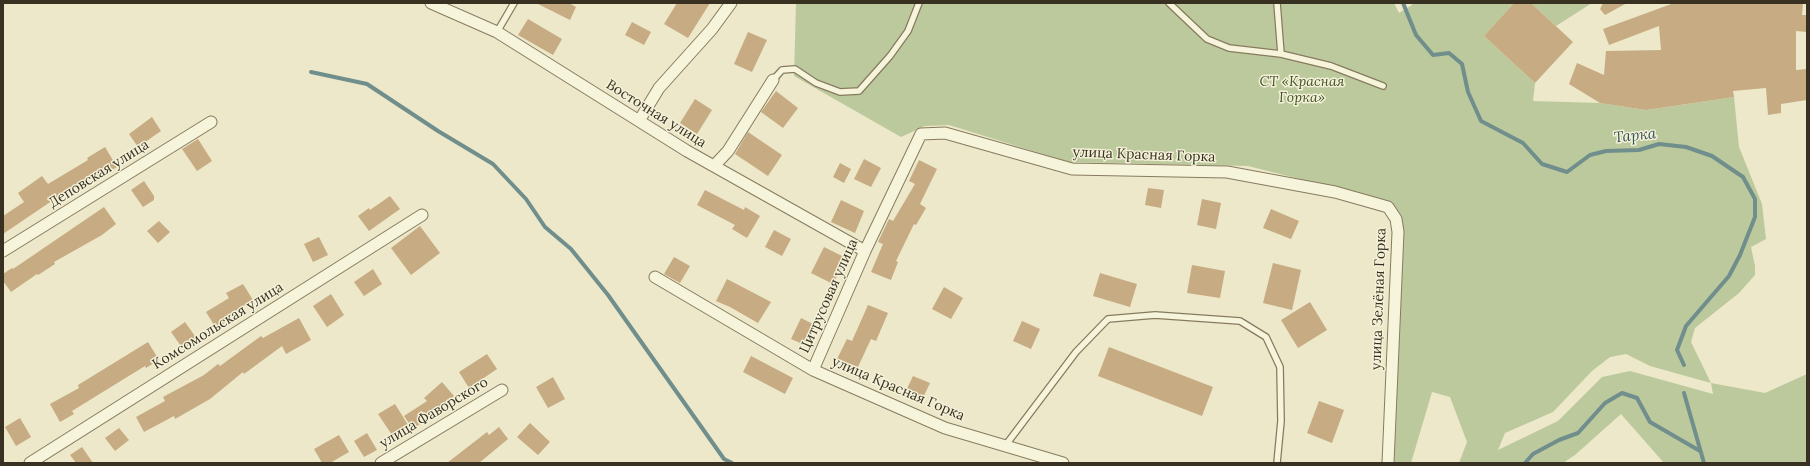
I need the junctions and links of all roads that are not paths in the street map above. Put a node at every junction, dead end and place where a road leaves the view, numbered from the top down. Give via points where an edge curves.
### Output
1 (431, 3) edge
2 (514, 3) edge
3 (731, 3) edge
4 (919, 3) edge
5 (1169, 3) edge
6 (1276, 3) edge
7 (497, 32) junction
8 (1281, 54) junction
9 (773, 80) joint
10 (1383, 86) dead end
11 (639, 121) junction
12 (212, 122) dead end
13 (920, 134) joint
14 (714, 166) junction
15 (1227, 172) joint
16 (422, 215) dead end
17 (3, 251) edge
18 (865, 251) junction
19 (655, 277) dead end
20 (813, 370) junction
21 (502, 390) dead end
22 (1005, 446) junction
23 (30, 463) edge
24 (381, 463) edge
25 (1063, 463) edge
26 (1277, 463) edge
27 (1388, 463) edge

1 - 7 street, Восточная улица
2 - 7 lane
3 - 11 street via 712,29 659,88
4 - 9 lane via 908,31 859,91 840,92 816,83 795,69 782,70
5 - 8 lane via 1207,39 1229,48
6 - 8 lane
7 - 11 street, Восточная улица
8 - 10 lane via 1331,66
9 - 14 street via 728,151
11 - 14 street, Восточная улица
12 - 17 street, Деповская улица
13 - 15 street, улица Красная Горка via 945,133 1072,169
13 - 18 street, Цитрусовая улица
14 - 18 street, Восточная улица
15 - 27 street, улица Зелёная Горка via 1335,192 1388,207 1396,219 1398,232
16 - 23 street, Комсомольская улица
18 - 20 street, Цитрусовая улица
19 - 20 street, Цитрусовая улица
20 - 22 street, улица Красная Горка via 945,428
21 - 24 street, улица Фаворского
22 - 25 street, улица Красная Горка
22 - 26 lane via 1076,352 1108,319 1155,314 1240,321 1266,337 1280,367 1281,421

